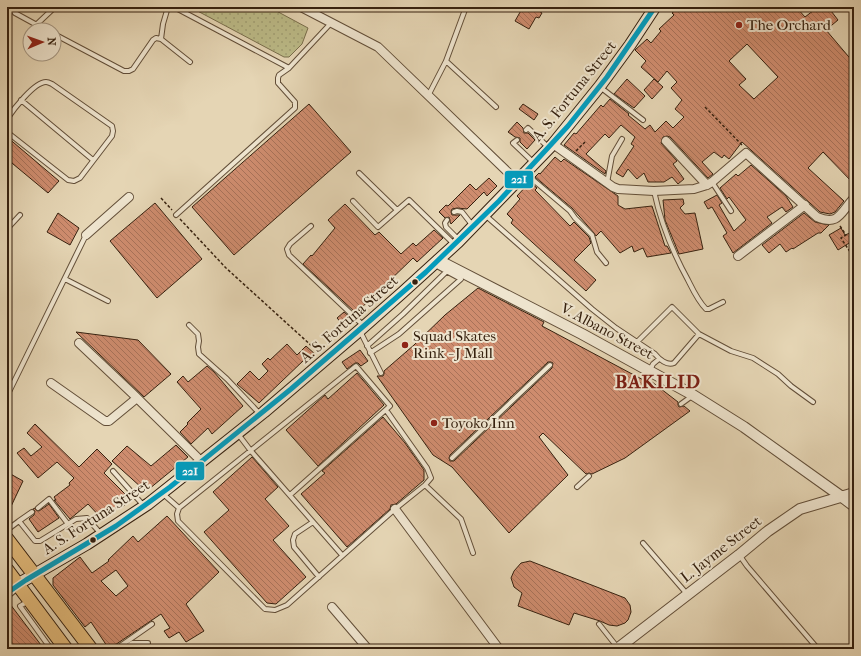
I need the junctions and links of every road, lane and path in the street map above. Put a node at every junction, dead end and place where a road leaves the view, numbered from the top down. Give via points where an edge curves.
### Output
1 (10, 7) edge
2 (56, 7) edge
3 (168, 7) edge
4 (174, 7) edge
5 (301, 7) edge
6 (466, 7) edge
7 (655, 7) edge
8 (31, 22) edge
9 (39, 22) edge
10 (331, 23) junction
11 (62, 38) edge
12 (161, 39) junction
13 (446, 61) junction
14 (190, 62) dead end
15 (289, 68) junction
16 (600, 86) junction
17 (428, 96) junction
18 (21, 100) junction
19 (496, 107) dead end
20 (704, 107) dead end
21 (7, 119) edge
22 (643, 120) dead end
23 (526, 130) dead end
24 (7, 132) edge
25 (622, 139) dead end
26 (517, 140) dead end
27 (666, 141) dead end
28 (585, 142) dead end
29 (550, 146) junction
30 (746, 153) junction
31 (571, 157) junction
32 (93, 160) junction
33 (534, 164) junction
34 (525, 173) junction
35 (359, 174) dead end
36 (517, 181) junction
37 (607, 184) junction
38 (709, 184) junction
39 (654, 191) junction
40 (129, 197) dead end
41 (161, 198) dead end
42 (854, 198) edge
43 (353, 200) dead end
44 (805, 206) junction
45 (397, 210) junction
46 (731, 211) dead end
47 (454, 212) dead end
48 (485, 214) junction
49 (20, 215) dead end
50 (176, 215) junction
51 (447, 220) dead end
52 (832, 221) junction
53 (311, 226) dead end
54 (473, 226) junction
55 (7, 229) edge
56 (86, 235) joint
57 (457, 242) junction
58 (738, 256) dead end
59 (854, 258) edge
60 (436, 262) junction
61 (606, 263) dead end
62 (449, 269) junction
63 (65, 279) junction
64 (108, 301) dead end
65 (723, 302) dead end
66 (189, 325) dead end
67 (362, 328) junction
68 (700, 334) junction
69 (637, 342) junction
70 (79, 343) dead end
71 (367, 346) junction
72 (314, 348) dead end
73 (370, 353) junction
74 (659, 359) junction
75 (550, 366) dead end
76 (653, 368) junction
77 (381, 373) dead end
78 (51, 383) dead end
79 (694, 395) junction
80 (7, 396) edge
81 (137, 398) junction
82 (813, 402) dead end
83 (681, 404) dead end
84 (386, 410) junction
85 (260, 415) junction
86 (237, 433) junction
87 (251, 451) junction
88 (452, 458) dead end
89 (201, 461) junction
90 (113, 471) dead end
91 (588, 476) dead end
92 (425, 485) junction
93 (577, 487) dead end
94 (162, 493) junction
95 (854, 493) edge
96 (290, 495) junction
97 (842, 496) junction
98 (144, 506) junction
99 (854, 506) edge
100 (38, 508) dead end
101 (179, 508) junction
102 (395, 509) junction
103 (32, 512) dead end
104 (20, 521) junction
105 (313, 522) junction
106 (68, 524) junction
107 (7, 530) edge
108 (101, 535) junction
109 (7, 539) edge
110 (643, 543) dead end
111 (473, 553) dead end
112 (342, 555) junction
113 (739, 555) junction
114 (7, 570) edge
115 (34, 575) junction
116 (319, 577) junction
117 (18, 584) junction
118 (7, 593) edge
119 (688, 594) junction
120 (29, 600) junction
121 (332, 607) dead end
122 (152, 624) dead end
123 (599, 624) dead end
124 (148, 643) dead end
125 (65, 648) edge
126 (618, 648) edge
127 (50, 649) edge
128 (91, 649) edge
129 (116, 649) edge
130 (124, 649) edge
131 (368, 649) edge
132 (499, 649) edge
133 (818, 649) edge

1 - 8 lane
2 - 9 lane
3 - 12 lane via 162,24
4 - 15 lane
5 - 10 street
6 - 13 lane
7 - 16 main road, A. S. Fortuna Street
10 - 15 lane
10 - 17 street via 378,48
11 - 12 lane via 124,71 133,69 153,40
12 - 14 lane
13 - 17 lane
13 - 19 lane
15 - 50 lane via 279,75 278,83 295,102 295,108
16 - 22 lane
16 - 29 main road, A. S. Fortuna Street
17 - 36 street
18 - 21 lane
18 - 32 lane
18 - 32 lane via 46,82 112,126 112,136
20 - 30 path via 744,146
23 - 29 lane via 528,128
24 - 32 lane via 68,180 80,178
25 - 37 lane via 612,156
26 - 33 lane via 513,143
27 - 38 street
28 - 31 path
29 - 31 street
29 - 33 main road, A. S. Fortuna Street
30 - 38 street
30 - 44 street
31 - 37 street
33 - 34 main road, A. S. Fortuna Street
34 - 36 main road, A. S. Fortuna Street
34 - 61 lane via 570,211 592,235 597,252
35 - 45 lane
36 - 48 main road, A. S. Fortuna Street
37 - 39 street via 618,189
38 - 39 street via 694,189
38 - 46 lane
39 - 65 lane via 659,217 677,262 691,287 706,309
40 - 56 street
41 - 50 path
42 - 52 street
43 - 45 lane via 378,227
44 - 52 street via 817,218
44 - 58 street
45 - 57 lane via 410,200
47 - 54 lane via 462,212
48 - 54 main road, A. S. Fortuna Street
48 - 69 lane via 592,309
49 - 55 lane
50 - 72 path via 226,268
51 - 57 lane via 446,227
52 - 59 path via 841,227 846,235 841,238
53 - 67 lane via 290,244 289,255
54 - 57 main road, A. S. Fortuna Street
56 - 63 lane
57 - 60 main road, A. S. Fortuna Street
60 - 62 street, V. Albano Street
60 - 67 main road, A. S. Fortuna Street
62 - 71 lane
62 - 73 lane via 462,279 399,334
62 - 76 street, V. Albano Street
63 - 64 lane
63 - 80 lane
66 - 85 lane via 198,334 199,354 227,379
67 - 71 lane
67 - 85 main road, A. S. Fortuna Street
68 - 69 lane via 672,307
68 - 74 lane via 674,364
68 - 82 lane via 731,351 753,358
69 - 74 lane
70 - 81 street
71 - 73 lane
73 - 77 lane
74 - 76 lane
75 - 88 lane
76 - 79 street, V. Albano Street
78 - 81 street via 105,421 109,421
79 - 83 lane
79 - 97 street, V. Albano Street
81 - 89 street
84 - 87 lane via 390,406 356,366
84 - 92 lane via 427,468 431,478
84 - 96 lane
85 - 86 main road, A. S. Fortuna Street
86 - 87 lane
86 - 89 main road, A. S. Fortuna Street
87 - 96 lane
87 - 101 lane
89 - 94 main road, A. S. Fortuna Street
90 - 98 lane
91 - 93 lane
92 - 102 lane
92 - 111 lane via 461,519
94 - 98 main road, A. S. Fortuna Street
94 - 101 lane
95 - 97 street, L. Jayme Street
96 - 105 lane
97 - 99 street, V. Albano Street
97 - 113 street, L. Jayme Street via 800,509
98 - 108 main road, A. S. Fortuna Street
100 - 106 lane via 49,499
101 - 116 lane via 178,521 265,609 275,610 286,605
102 - 112 lane
102 - 132 street
103 - 104 lane
104 - 106 lane via 35,541 40,541
104 - 107 lane
105 - 112 lane
105 - 116 lane via 295,534 293,540 294,547
106 - 108 lane via 80,518 87,518
108 - 115 main road, A. S. Fortuna Street
109 - 115 main road
110 - 119 lane
112 - 116 lane
113 - 119 street, L. Jayme Street
113 - 133 lane
114 - 117 main road
115 - 117 main road, A. S. Fortuna Street
115 - 128 main road
117 - 118 street, A. S. Fortuna Street
117 - 120 main road
119 - 126 street, L. Jayme Street
120 - 125 main road
120 - 127 lane via 20,606
121 - 131 street
122 - 129 lane
123 - 126 lane
124 - 130 lane via 132,643

